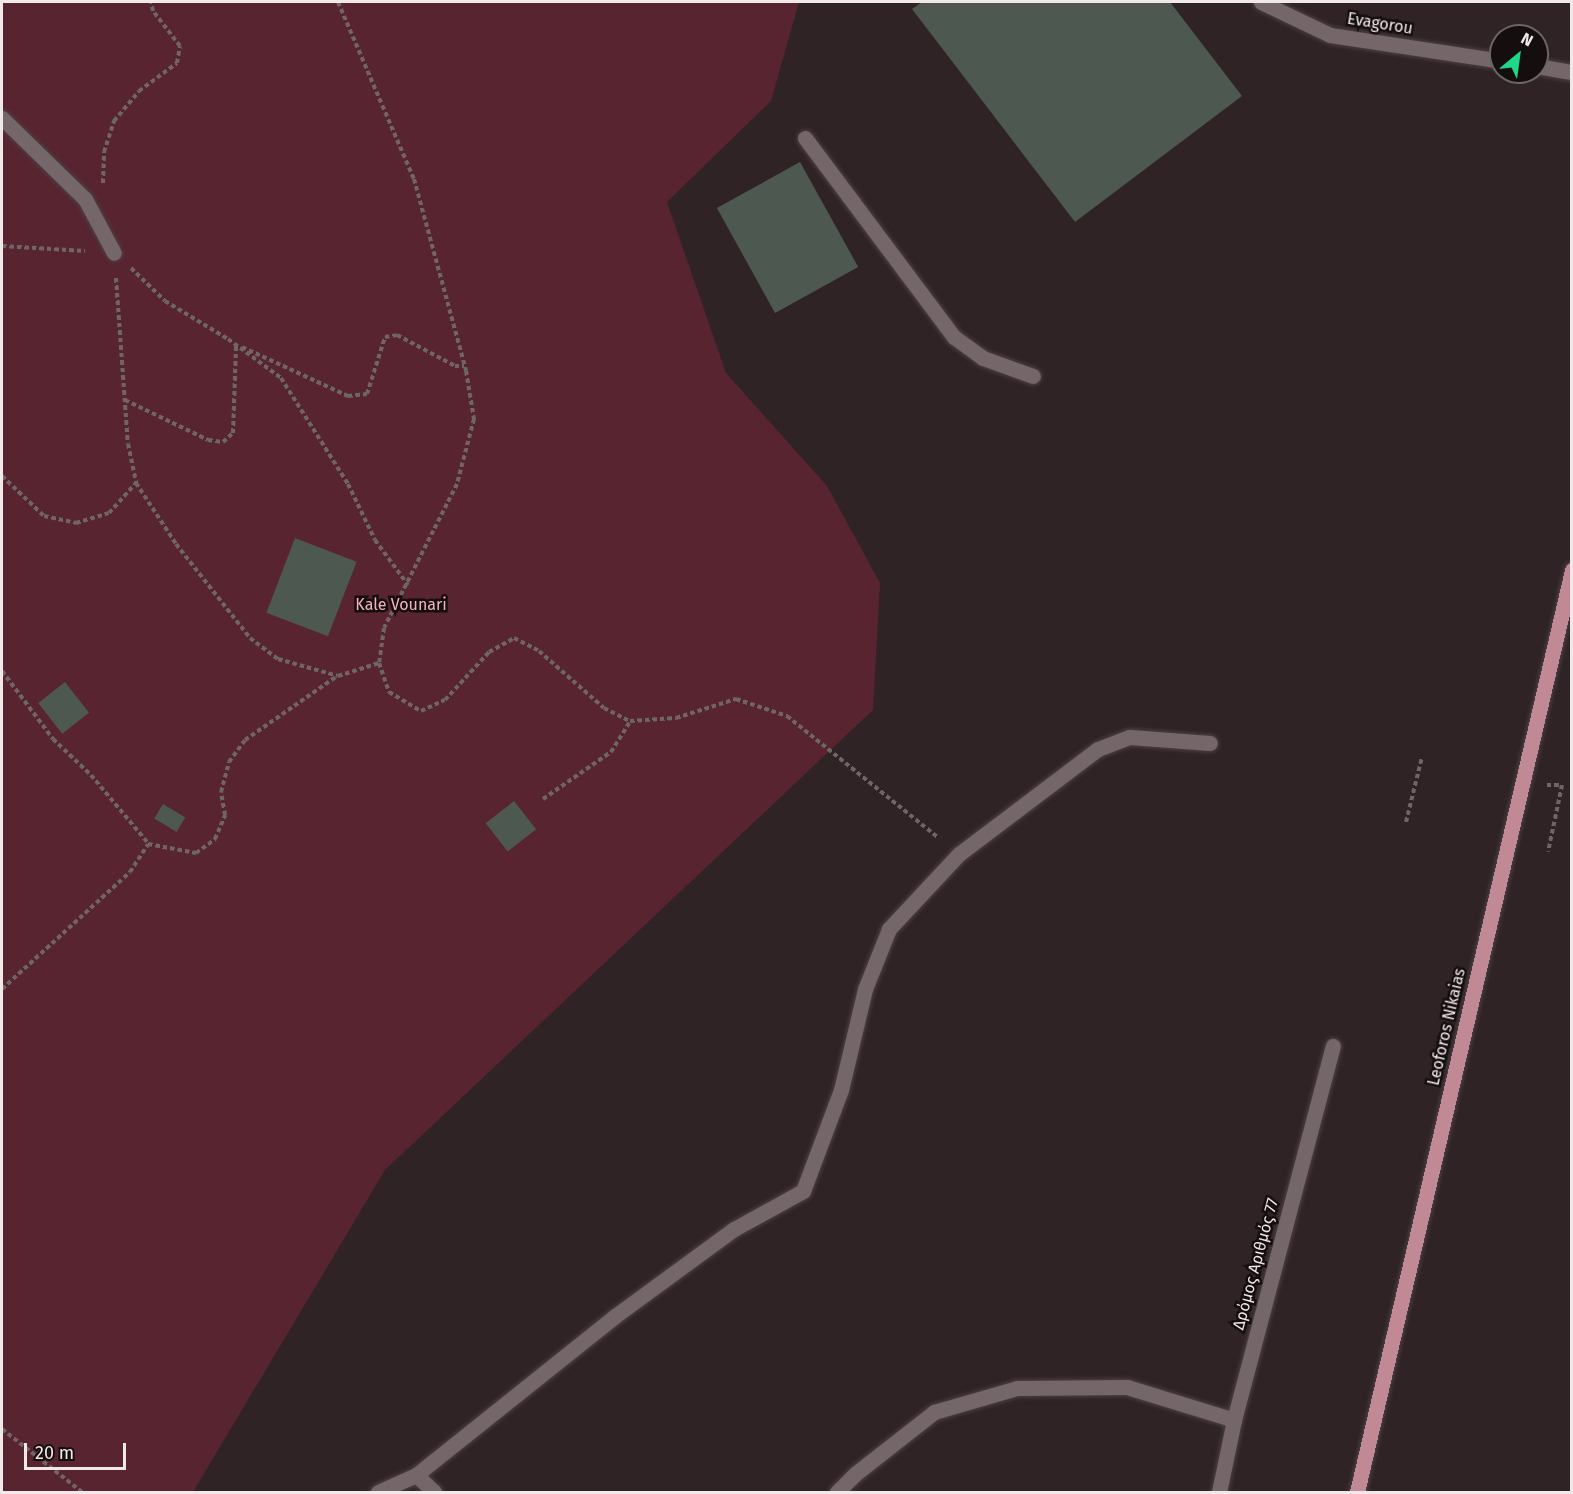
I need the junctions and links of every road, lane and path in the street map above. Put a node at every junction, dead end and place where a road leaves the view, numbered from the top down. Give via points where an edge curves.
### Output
1 (151, 2) edge
2 (338, 2) edge
3 (1261, 2) edge
4 (1489, 59) edge
5 (1549, 68) edge
6 (1572, 72) edge
7 (2, 118) edge
8 (805, 138) dead end
9 (95, 217) junction
10 (2, 246) edge
11 (114, 253) junction
12 (236, 345) junction
13 (464, 366) junction
14 (1033, 376) dead end
15 (125, 400) junction
16 (2, 476) edge
17 (136, 483) junction
18 (1572, 570) edge
19 (408, 585) junction
20 (379, 663) junction
21 (2, 671) edge
22 (338, 676) junction
23 (630, 721) junction
24 (1210, 743) dead end
25 (1422, 757) dead end
26 (1540, 785) dead end
27 (543, 799) dead end
28 (1406, 822) dead end
29 (148, 844) junction
30 (1548, 852) dead end
31 (959, 854) junction
32 (2, 989) edge
33 (1333, 1046) dead end
34 (1234, 1420) junction
35 (2, 1429) edge
36 (416, 1475) junction
37 (82, 1492) edge
38 (378, 1492) edge
39 (434, 1492) edge
40 (837, 1492) edge
41 (1219, 1492) edge
42 (1357, 1492) edge

1 - 9 path via 180,46 177,63 139,91 114,121 104,152 103,189
2 - 13 path via 414,179
3 - 4 street, Evagorou via 1330,35
5 - 6 street
7 - 9 street via 85,199
8 - 14 street via 954,337 983,358
9 - 11 street
10 - 11 path
11 - 12 path via 165,301
11 - 15 path
12 - 13 path via 348,396 367,394 385,337 397,334 455,366
12 - 15 path via 233,433 223,442 208,440
12 - 19 path via 280,378 348,484 375,540
13 - 19 path via 474,419 460,473
15 - 17 path
16 - 17 path via 44,516 76,523 110,513
17 - 22 path via 176,544 250,638 278,659
18 - 42 main road, Leoforos Nikaias
19 - 20 path via 384,628
20 - 22 path
20 - 23 path via 389,692 421,711 446,700 489,652 514,638 539,651 604,708
21 - 29 path via 53,739 91,775
22 - 29 path via 245,740 229,762 221,792 225,815 215,839 196,853
23 - 27 path via 610,752
23 - 31 path via 676,718 736,699 787,716
24 - 31 street via 1130,737 1098,749
25 - 28 path
26 - 30 path via 1562,785
29 - 32 path via 130,872
31 - 36 street via 889,929 865,989 841,1090 803,1191 734,1229 615,1316
33 - 34 street, Δρόμος Αριθμός 77
34 - 40 street via 1127,1387 1017,1388 934,1412
34 - 41 street, Δρόμος Αριθμός 77
35 - 37 path
36 - 38 street
36 - 39 street

